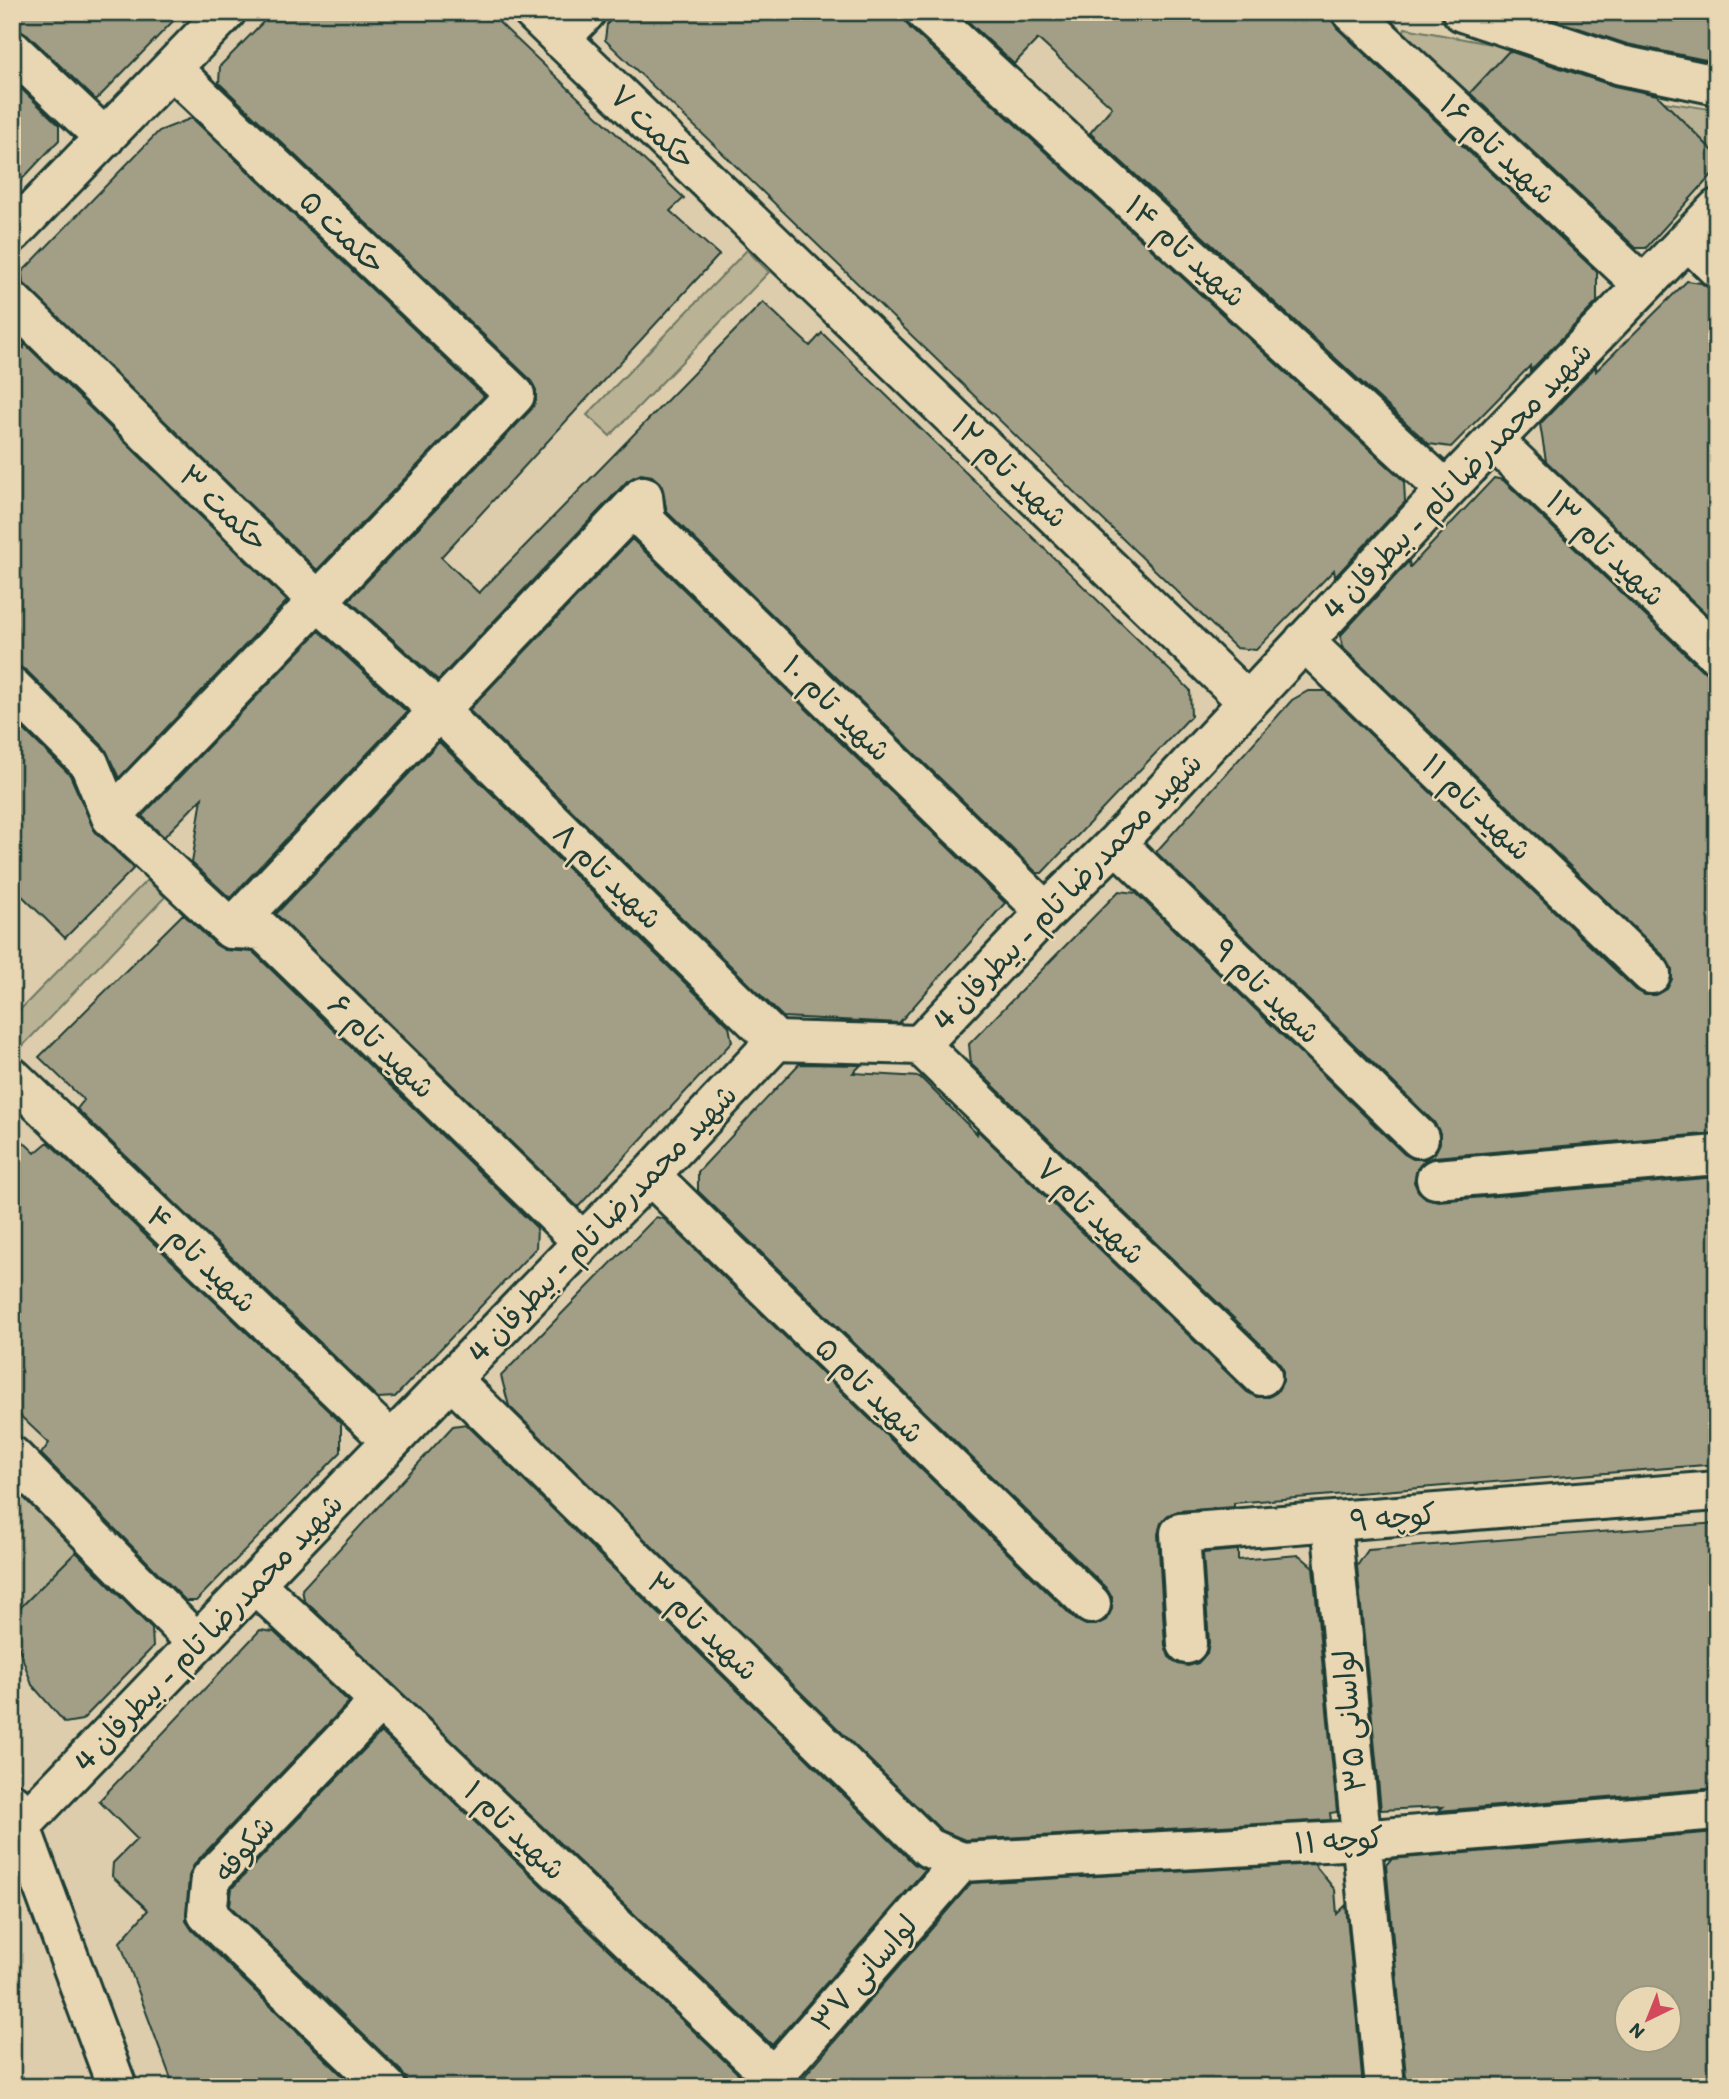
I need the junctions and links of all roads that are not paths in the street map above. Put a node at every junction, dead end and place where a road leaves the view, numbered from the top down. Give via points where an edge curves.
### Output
1 (226, 12) edge
2 (533, 12) edge
3 (925, 12) edge
4 (1352, 12) edge
5 (1462, 12) edge
6 (573, 26) edge
7 (12, 50) edge
8 (172, 69) junction
9 (1717, 85) edge
10 (105, 138) junction
11 (1717, 209) edge
12 (12, 233) edge
13 (1688, 240) junction
14 (773, 242) joint
15 (1717, 268) edge
16 (1643, 285) junction
17 (12, 301) edge
18 (1494, 442) junction
19 (1446, 490) junction
20 (318, 601) junction
21 (1304, 641) junction
22 (1717, 654) edge
23 (12, 688) edge
24 (1247, 701) junction
25 (439, 711) junction
26 (111, 817) junction
27 (1116, 843) junction
28 (1046, 912) junction
29 (231, 929) junction
30 (1651, 974) dead end
31 (776, 1041) junction
32 (920, 1045) junction
33 (12, 1077) edge
34 (1419, 1138) dead end
35 (1717, 1155) edge
36 (650, 1175) junction
37 (1436, 1179) dead end
38 (583, 1242) junction
39 (1262, 1377) dead end
40 (451, 1379) junction
41 (391, 1441) junction
42 (12, 1456) edge
43 (1717, 1491) edge
44 (1331, 1522) junction
45 (255, 1584) junction
46 (1091, 1604) dead end
47 (197, 1643) junction
48 (1187, 1644) dead end
49 (380, 1701) junction
50 (1717, 1810) edge
51 (16, 1815) edge
52 (1360, 1840) junction
53 (961, 1862) junction
54 (773, 2082) edge
55 (117, 2087) edge
56 (386, 2087) edge
57 (1385, 2087) edge

1 - 8 street
2 - 6 street, حکمت ۷
3 - 19 street, شهید تام ۱۴
4 - 16 street, شهید تام ۱۶
5 - 9 street via 1621,65
6 - 14 street, حکمت ۷
7 - 10 street
8 - 10 street
8 - 20 street, حکمت ۵ via 514,395
10 - 12 street
11 - 13 street, شهید محمدرضا تام - بیطرفان 4
13 - 15 street
13 - 16 street, شهید محمدرضا تام - بیطرفان 4
14 - 24 street, شهید تام ۱۲
16 - 18 street, شهید محمدرضا تام - بیطرفان 4
17 - 20 street, حکمت ۳
18 - 19 street, شهید محمدرضا تام - بیطرفان 4
18 - 22 street, شهید تام ۱۳
19 - 21 street, شهید محمدرضا تام - بیطرفان 4
20 - 25 street, حکمت ۳
20 - 26 street
21 - 24 street, شهید محمدرضا تام - بیطرفان 4
21 - 30 street, شهید تام ۱۱
23 - 26 street via 89,763
24 - 27 street, شهید محمدرضا تام - بیطرفان 4
25 - 28 street, شهید تام ۱۰ via 643,496 646,522
25 - 29 street
25 - 31 street, شهید تام ۸
26 - 29 street
27 - 28 street, شهید محمدرضا تام - بیطرفان 4
27 - 34 street, شهید تام ۹
28 - 32 street, شهید محمدرضا تام - بیطرفان 4
29 - 38 street, شهید تام ۶ via 262,930
31 - 32 street, شهید محمدرضا تام - بیطرفان 4
31 - 36 street, شهید محمدرضا تام - بیطرفان 4
32 - 39 street, شهید تام ۷
33 - 41 street, شهید تام ۴
35 - 37 street
36 - 38 street, شهید محمدرضا تام - بیطرفان 4
36 - 46 street, شهید تام ۵
38 - 40 street, شهید محمدرضا تام - بیطرفان 4
40 - 41 street, شهید محمدرضا تام - بیطرفان 4
40 - 53 street, شهید تام ۳ via 929,1848
41 - 45 street, شهید محمدرضا تام - بیطرفان 4
42 - 47 street
43 - 44 street, کوچه ۹
44 - 48 street, کوچه ۹ via 1180,1533
44 - 52 street, لواسانی ۳۵
45 - 47 street, شهید محمدرضا تام - بیطرفان 4
45 - 49 street, شهید تام ۱
47 - 51 street, شهید محمدرضا تام - بیطرفان 4
49 - 54 street, شهید تام ۱
49 - 56 street, شکوفه via 211,1878 207,1914
50 - 52 street, کوچه ۱۱
51 - 55 street
52 - 53 street, کوچه ۱۱
52 - 57 street, لواسانی ۳۵
53 - 54 street, لواسانی ۳۷

